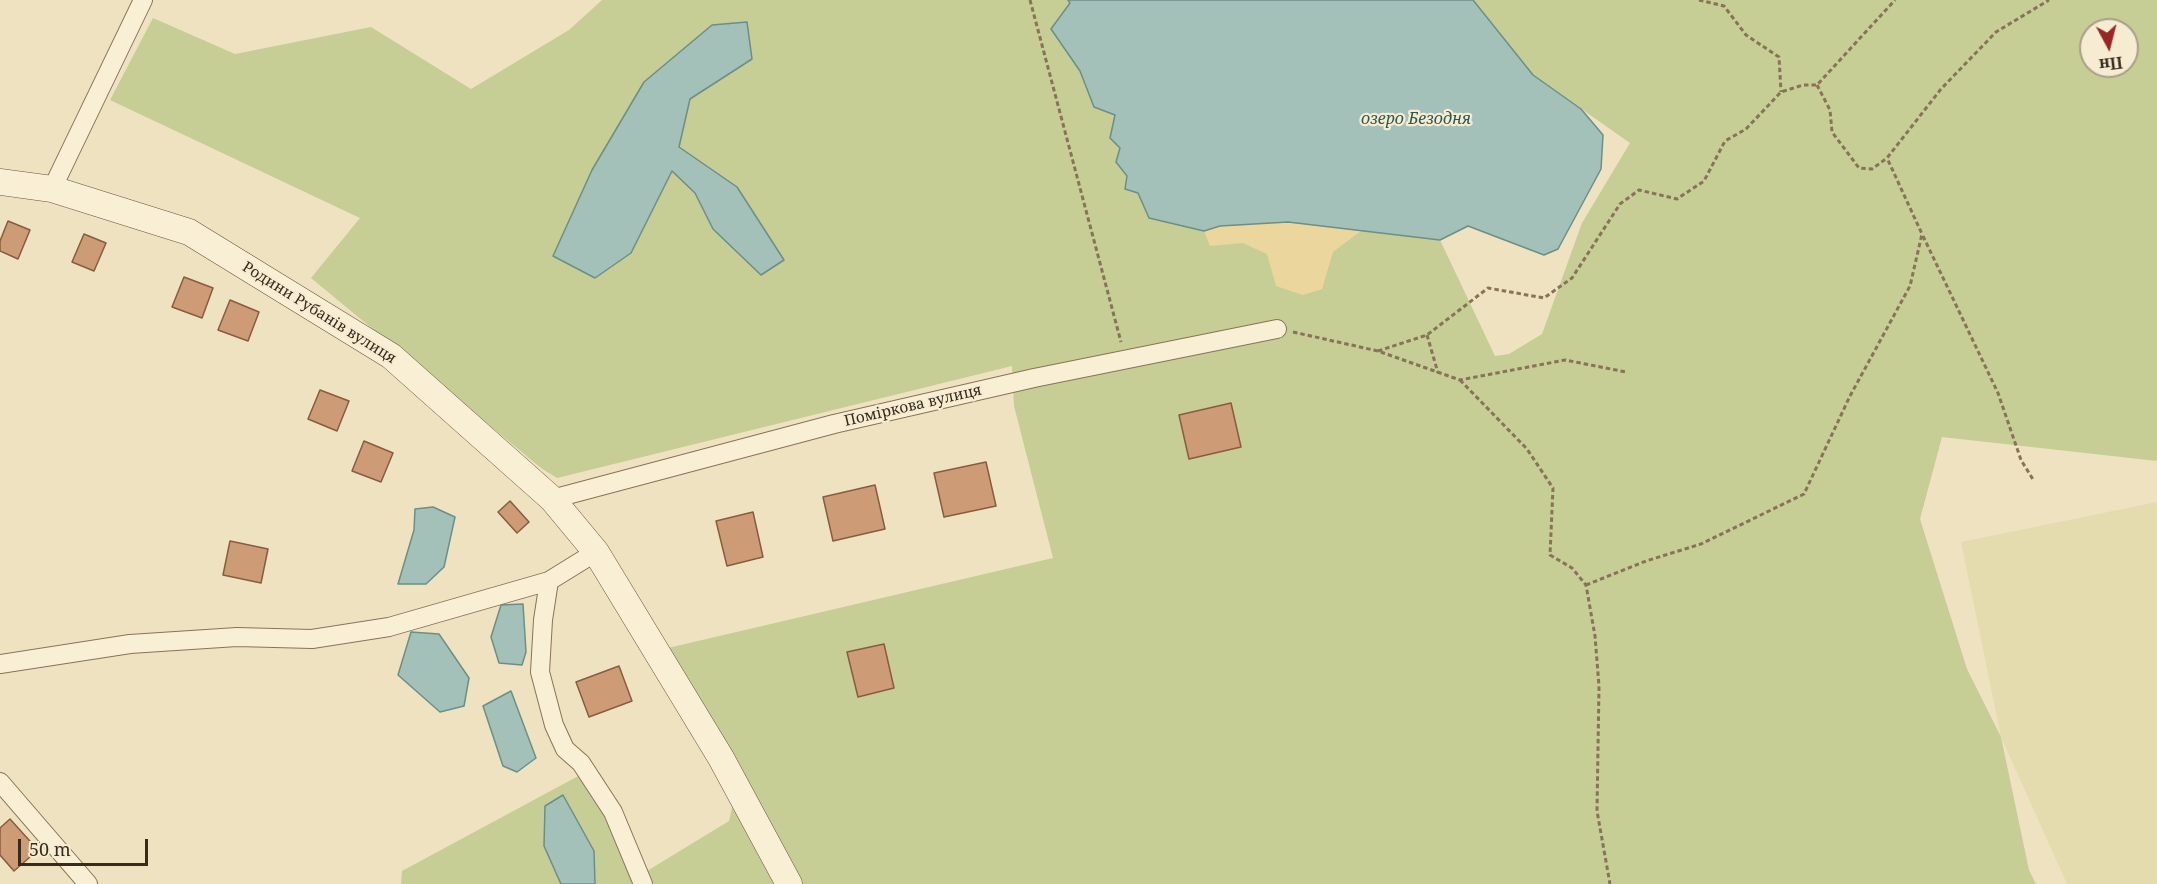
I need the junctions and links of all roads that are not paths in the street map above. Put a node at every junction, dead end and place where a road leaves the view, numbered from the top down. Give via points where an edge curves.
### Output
1 (143, 0) edge
2 (0, 182) edge
3 (52, 189) junction
4 (1277, 329) road end
5 (552, 499) junction
6 (596, 552) junction
7 (549, 581) junction
8 (0, 664) edge
9 (0, 782) edge
10 (88, 884) edge
11 (643, 884) edge
12 (789, 884) edge

1 - 3 street
2 - 3 street, Родини Рубанів вулиця
3 - 5 street, Родини Рубанів вулиця via 189,231 381,349
4 - 5 street, Поміркова вулиця via 1034,378 834,424
5 - 6 street, Родини Рубанів вулиця
6 - 7 street
6 - 12 street, Родини Рубанів вулиця via 721,758
7 - 8 street via 388,627 312,639 237,637 130,644
7 - 11 street via 540,672 554,725 565,749 581,763 613,812
9 - 10 street

